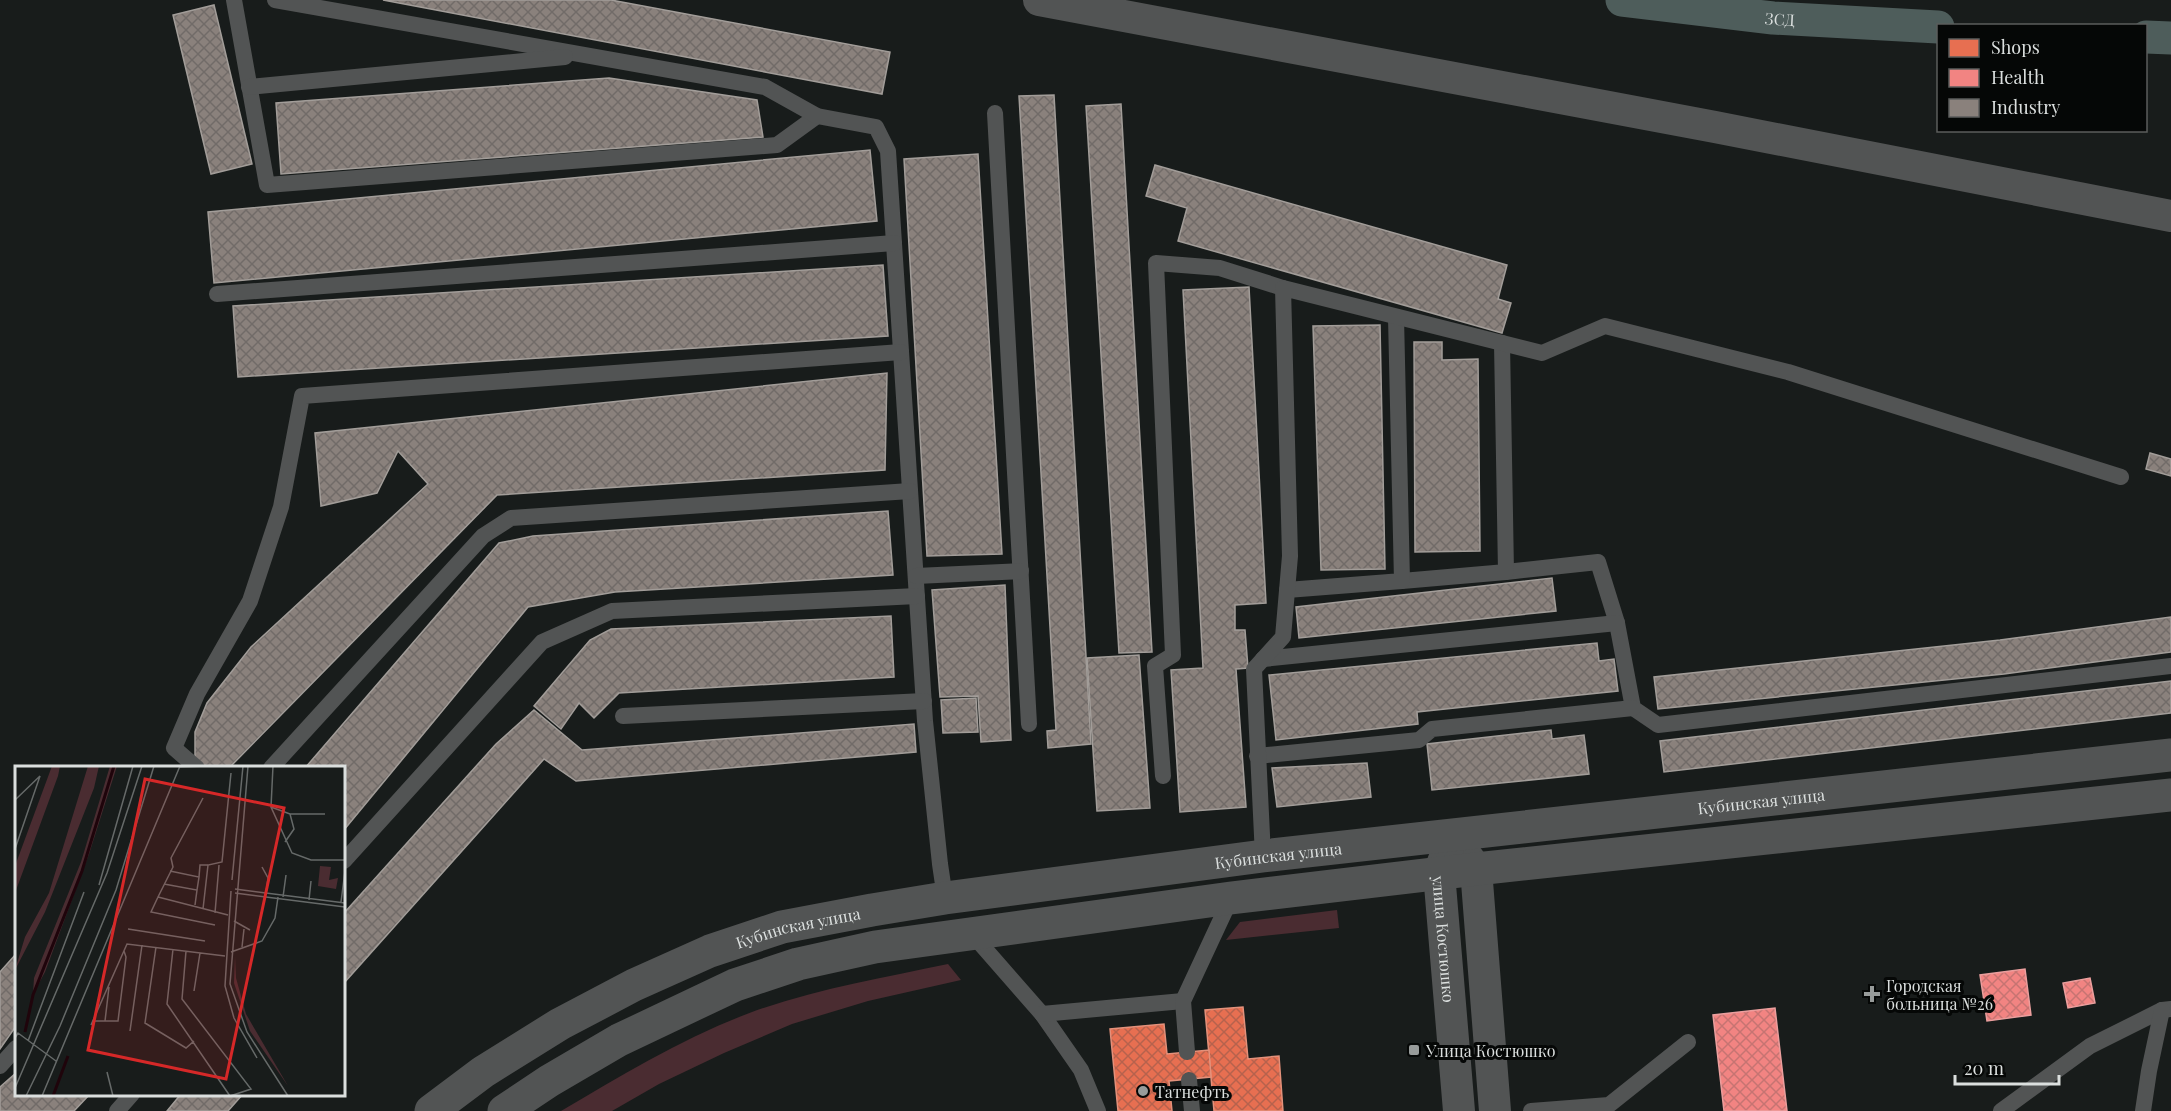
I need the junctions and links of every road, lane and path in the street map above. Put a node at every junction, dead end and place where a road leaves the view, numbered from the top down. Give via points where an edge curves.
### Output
1 (234, 0) edge
2 (275, 0) edge
3 (1039, 0) edge
4 (1622, 0) edge
5 (1937, 27) edge
6 (2147, 37) edge
7 (2171, 38) edge
8 (587, 55) junction
9 (249, 87) junction
10 (995, 113) dead end
11 (817, 116) junction
12 (2171, 216) edge
13 (894, 243) junction
14 (1283, 288) junction
15 (217, 294) dead end
16 (1396, 317) junction
17 (1502, 343) junction
18 (901, 352) junction
19 (2121, 477) dead end
20 (910, 491) junction
21 (1021, 571) junction
22 (1506, 572) junction
23 (916, 576) junction
24 (1402, 582) junction
25 (1287, 590) junction
26 (917, 596) junction
27 (1617, 624) junction
28 (1263, 659) junction
29 (2171, 666) edge
30 (924, 701) junction
31 (1633, 708) junction
32 (623, 716) dead end
33 (1029, 724) dead end
34 (2171, 755) edge
35 (1257, 756) junction
36 (195, 766) edge
37 (273, 766) edge
38 (1163, 776) dead end
39 (2171, 795) edge
40 (1452, 836) junction
41 (1263, 856) junction
42 (345, 860) edge
43 (1476, 869) junction
44 (1440, 873) junction
45 (945, 898) junction
46 (1231, 898) junction
47 (972, 934) junction
48 (1183, 1001) junction
49 (2166, 1010) edge
50 (1042, 1014) junction
51 (1688, 1042) dead end
52 (15, 1049) edge
53 (1187, 1052) dead end
54 (0, 1066) edge
55 (1189, 1080) dead end
56 (131, 1096) edge
57 (117, 1111) edge
58 (431, 1111) edge
59 (504, 1111) edge
60 (1098, 1111) edge
61 (1192, 1111) edge
62 (1459, 1111) edge
63 (1495, 1111) edge
64 (1531, 1111) edge
65 (2001, 1111) edge
66 (2143, 1111) edge

1 - 9 lane
2 - 8 lane
3 - 12 street
4 - 5 highway, ЗСД via 1773,18
6 - 7 highway
8 - 9 lane
8 - 11 lane via 765,87
9 - 11 lane via 267,185 777,145
10 - 21 lane
11 - 13 lane via 876,127 888,151
13 - 15 lane
13 - 18 lane
14 - 16 lane
14 - 25 lane via 1290,556
14 - 38 lane via 1220,268 1156,263 1173,655 1155,666
16 - 17 lane
16 - 24 lane
17 - 19 lane via 1542,353 1605,326 1788,372
17 - 22 lane
18 - 20 lane
18 - 36 lane via 302,396 281,507 250,601 197,694 174,748
20 - 23 lane
20 - 37 lane via 511,518 483,536
21 - 23 lane
21 - 33 lane
22 - 24 lane
22 - 27 lane via 1598,562
23 - 26 lane
24 - 25 lane
25 - 28 lane via 1283,637
26 - 30 lane
26 - 42 lane via 612,611 542,642
27 - 28 lane
27 - 31 lane
28 - 35 lane via 1254,669
29 - 31 lane via 1658,725
30 - 32 lane
30 - 45 lane
31 - 35 lane via 1432,729 1419,740
34 - 40 main road, Кубинская улица
35 - 41 lane
39 - 43 main road
40 - 41 main road, Кубинская улица
40 - 43 street, улица Костюшко
40 - 44 street, улица Костюшко
41 - 45 main road, Кубинская улица
43 - 44 main road
43 - 63 street
44 - 46 main road
44 - 62 street, улица Костюшко
45 - 58 main road, Кубинская улица via 782,927 710,951 560,1024 483,1072
46 - 47 main road
46 - 48 lane
47 - 50 lane
47 - 59 main road via 798,964 735,985 619,1040
48 - 50 lane
48 - 53 lane
49 - 65 lane via 2090,1046
49 - 66 lane via 2149,1071
50 - 60 lane via 1081,1070
51 - 64 lane via 1610,1105
52 - 54 lane
55 - 61 lane
56 - 57 lane

